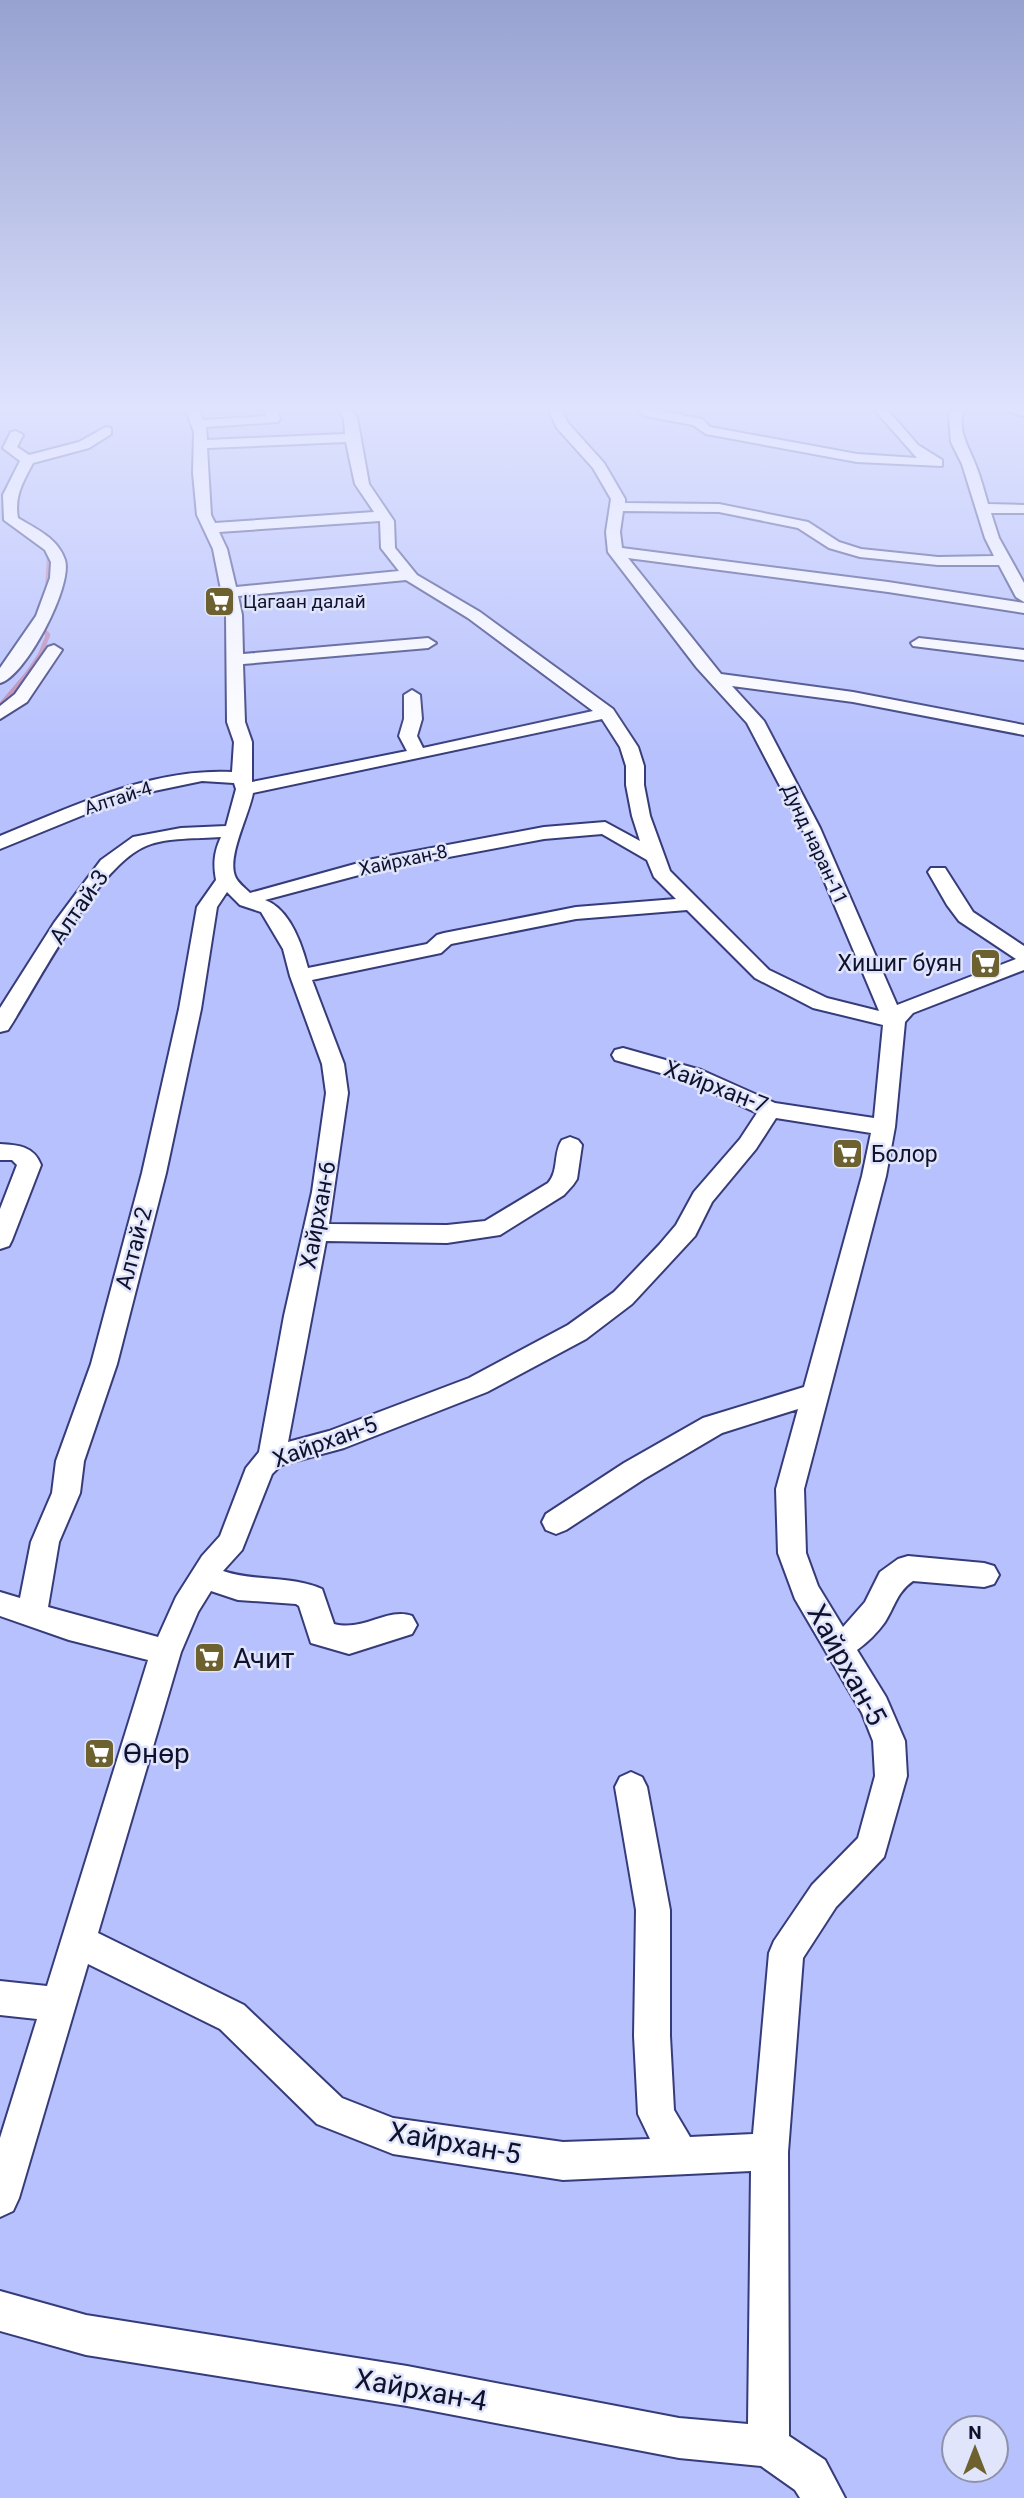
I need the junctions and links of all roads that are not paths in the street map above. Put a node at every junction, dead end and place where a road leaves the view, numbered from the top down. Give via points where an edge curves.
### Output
1 (16, 524) edge
2 (209, 524) edge
3 (275, 524) edge
4 (387, 524) edge
5 (614, 524) edge
6 (796, 524) edge
7 (987, 524) edge
8 (211, 528) junction
9 (615, 552) junction
10 (1005, 560) junction
11 (410, 575) junction
12 (229, 592) junction
13 (1024, 597) edge
14 (1024, 608) edge
15 (428, 643) dead end
16 (919, 643) dead end
17 (54, 650) dead end
18 (1024, 655) edge
19 (234, 660) junction
20 (0, 678) edge
21 (718, 679) junction
22 (412, 695) dead end
23 (607, 713) junction
24 (0, 714) edge
25 (1024, 730) edge
26 (417, 754) junction
27 (243, 783) junction
28 (233, 831) junction
29 (0, 843) edge
30 (653, 856) junction
31 (938, 872) dead end
32 (226, 880) junction
33 (247, 901) junction
34 (691, 905) junction
35 (1024, 955) edge
36 (1024, 963) edge
37 (300, 976) junction
38 (894, 1021) junction
39 (0, 1025) edge
40 (623, 1055) dead end
41 (770, 1110) junction
42 (884, 1126) junction
43 (570, 1145) dead end
44 (0, 1152) edge
45 (315, 1233) junction
46 (0, 1240) edge
47 (815, 1394) junction
48 (272, 1457) junction
49 (556, 1522) dead end
50 (984, 1575) dead end
51 (204, 1577) junction
52 (0, 1604) edge
53 (32, 1615) junction
54 (402, 1625) dead end
55 (840, 1647) junction
56 (166, 1652) junction
57 (631, 1787) dead end
58 (80, 1942) junction
59 (0, 1998) edge
60 (57, 2004) junction
61 (770, 2152) junction
62 (680, 2156) junction
63 (0, 2199) edge
64 (0, 2311) edge
65 (768, 2446) junction
66 (824, 2498) edge

1 - 20 street via 52,548 58,588
2 - 8 street
3 - 8 street
4 - 11 street via 388,548
5 - 9 street
6 - 10 street via 834,545 860,553 938,561
7 - 10 street
8 - 12 street
9 - 14 street
9 - 21 street, Дунд наран-11
10 - 13 street
11 - 12 street
11 - 23 street via 465,602
12 - 19 street
15 - 19 street
16 - 18 street
17 - 24 street via 21,698
19 - 27 street
21 - 25 street via 853,697
21 - 38 street, Дунд наран-11 via 755,721 805,817
22 - 26 street via 408,736
23 - 26 street
23 - 30 street via 629,747
26 - 27 street
27 - 28 street
27 - 29 street, Алтай-4 via 202,776 124,792
28 - 32 street via 225,849
28 - 39 street, Алтай-3 via 150,838 108,864 64,923
30 - 33 street, Хайрхан-8 via 605,828 544,833 373,865
30 - 34 street via 661,873
31 - 35 street via 966,916
32 - 33 street
32 - 53 street, Алтай-2 via 207,907 154,1173 104,1364 70,1461 66,1493 45,1542
33 - 37 street via 268,908 281,925
34 - 37 street via 576,913 444,939 435,949
34 - 38 street via 762,974 820,1003
36 - 38 street via 906,1008
37 - 45 street, Хайрхан-6 via 333,1064 337,1093
38 - 42 street
40 - 41 street, Хайрхан-7 via 693,1075
41 - 42 street, Хайрхан-7
41 - 48 street, Хайрхан-5 via 702,1198 686,1230 644,1280 577,1332 478,1385 334,1440
42 - 47 street, Хайрхан-5
43 - 45 street via 565,1179 556,1189 491,1229 447,1234
44 - 46 street via 17,1153 29,1165
45 - 48 street, Хайрхан-6
47 - 49 street via 713,1425
47 - 55 street, Хайрхан-5 via 790,1489 792,1553 805,1590
48 - 51 street, Хайрхан-5 via 260,1468 232,1542
50 - 55 street via 908,1568 890,1581 876,1611
51 - 54 street via 238,1588 299,1592 313,1598 322,1634 349,1641
51 - 56 street, Хайрхан-5
52 - 53 street
53 - 56 street
55 - 61 street, Хайрхан-5 via 889,1741 891,1776 872,1846 824,1896 786,1953
56 - 58 street, Хайрхан-5
57 - 62 street via 653,1910 656,2114
58 - 60 street, Хайрхан-5
58 - 62 street, Хайрхан-5 via 232,2017 330,2111 393,2136 563,2161
59 - 60 street
60 - 63 street
61 - 62 street, Хайрхан-5
61 - 65 street
64 - 65 street, Хайрхан-4 via 86,2336 407,2386 679,2438
65 - 66 street, Хайрхан-4 via 810,2475

